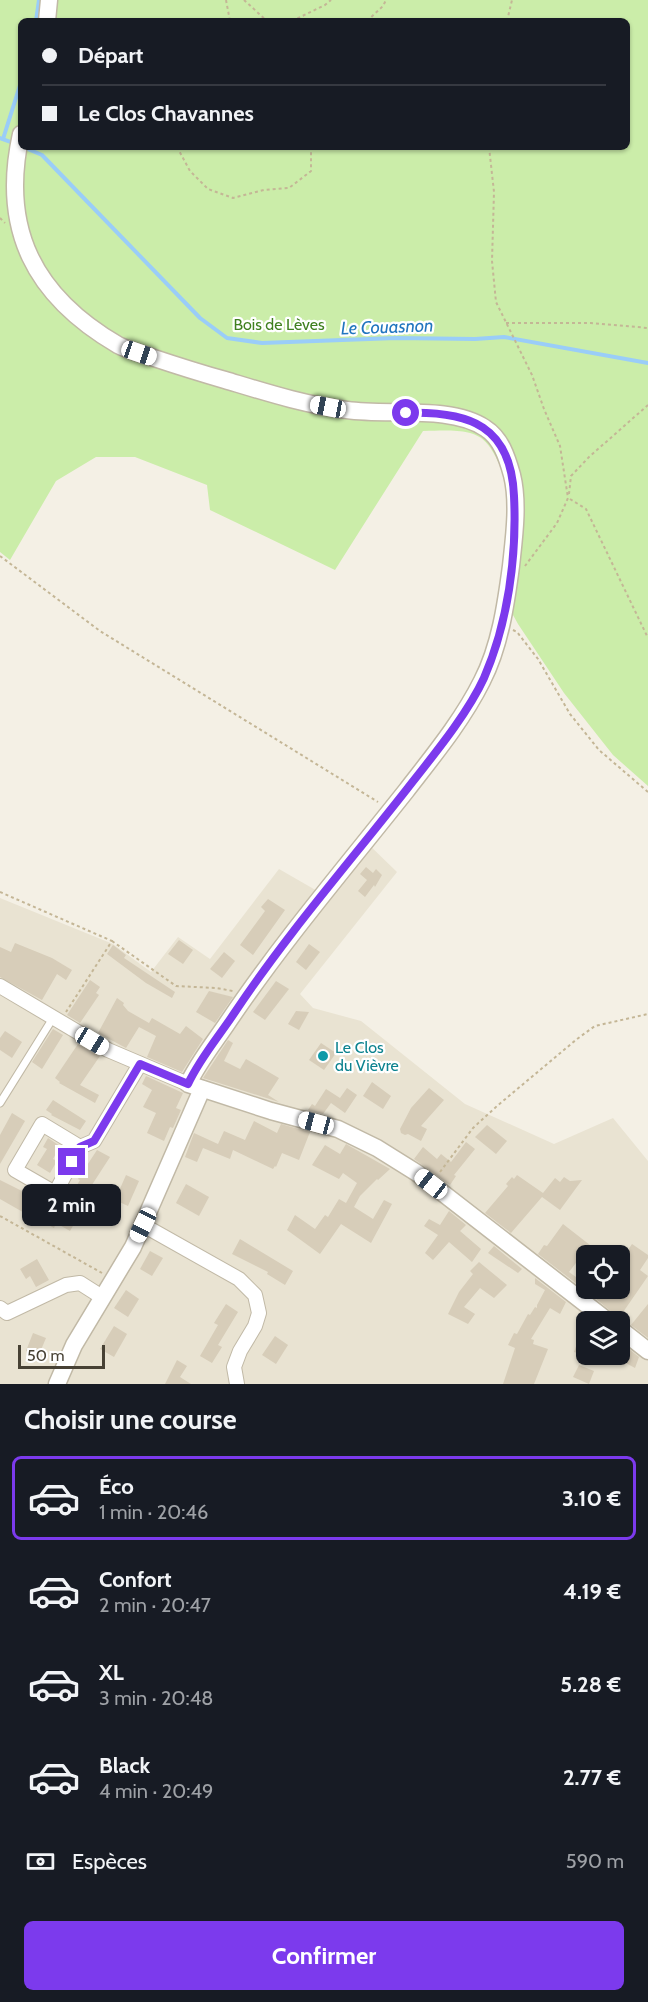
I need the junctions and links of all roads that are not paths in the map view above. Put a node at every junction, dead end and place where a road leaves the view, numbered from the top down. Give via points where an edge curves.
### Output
1 (49, 0) edge
2 (47, 18) edge
3 (18, 147) edge
4 (0, 986) edge
5 (56, 1020) junction
6 (140, 1064) junction
7 (195, 1086) junction
8 (0, 1104) edge
9 (80, 1147) junction
10 (143, 1225) junction
11 (102, 1297) junction
12 (0, 1308) edge
13 (595, 1311) edge
14 (630, 1337) edge
15 (648, 1351) edge
16 (57, 1384) edge
17 (237, 1384) edge

1 - 2 street
3 - 7 street via 13,184 22,239 31,262 48,287 79,318 121,346 294,400 346,410 386,414 427,412 462,418 486,428 504,448 513,480 516,530 501,626 484,678 435,753 247,994
4 - 5 street
5 - 6 street
5 - 8 lane
6 - 7 street
6 - 9 street via 94,1141
7 - 10 street
7 - 13 street via 338,1129 377,1148 431,1184
9 - 9 street via 55,1193 15,1170 42,1124
10 - 11 street
10 - 17 street via 239,1279 255,1295 258,1313 234,1367
11 - 12 street via 80,1283 66,1285 8,1313
11 - 16 street
14 - 15 street

